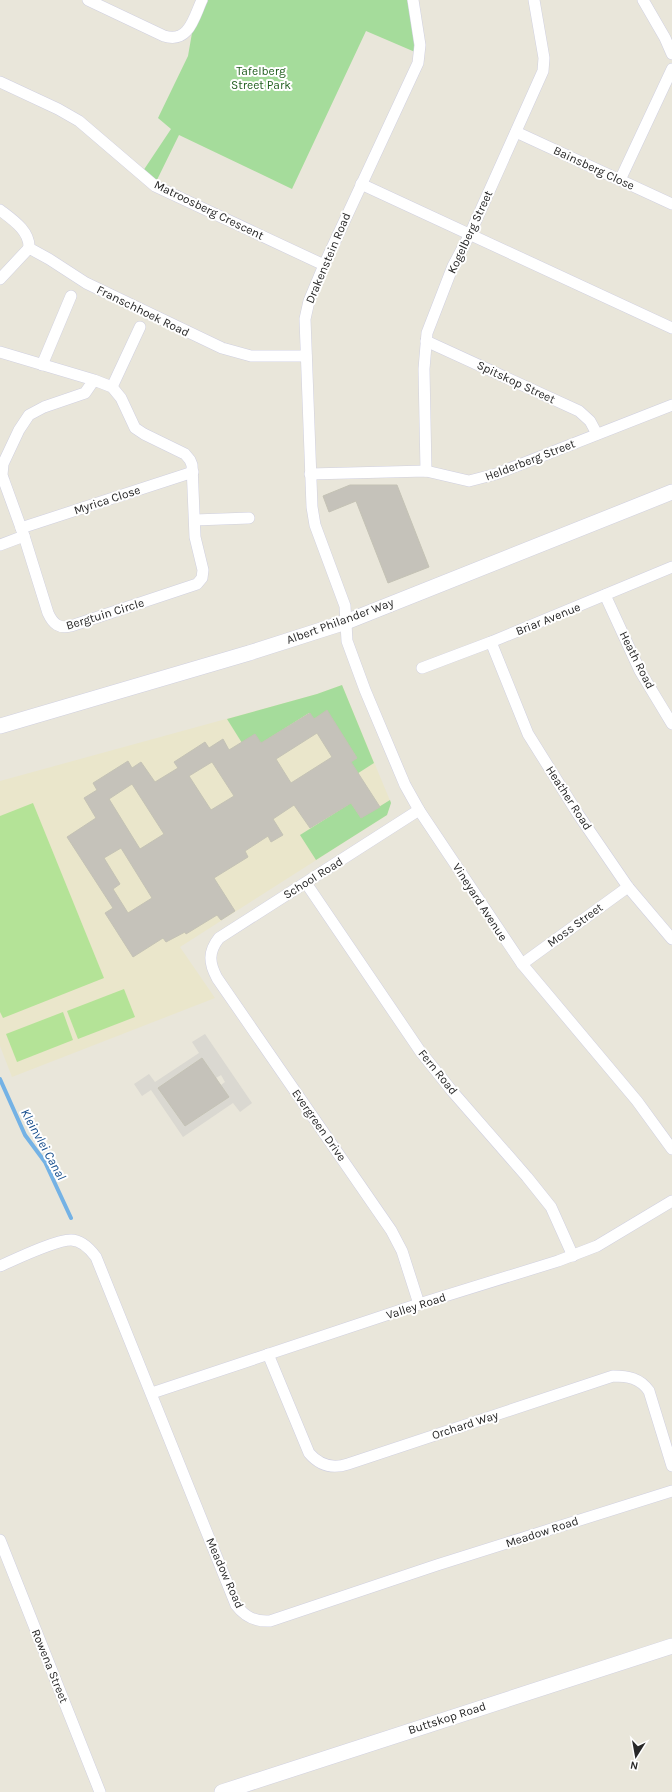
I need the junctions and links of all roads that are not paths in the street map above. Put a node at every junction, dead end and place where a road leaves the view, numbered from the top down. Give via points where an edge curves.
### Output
1 (88, 0) edge
2 (202, 0) edge
3 (413, 0) edge
4 (534, 0) edge
5 (643, 0) edge
6 (672, 54) edge
7 (672, 69) edge
8 (0, 82) edge
9 (516, 132) junction
10 (620, 180) junction
11 (361, 184) junction
12 (672, 204) edge
13 (0, 210) edge
14 (470, 234) junction
15 (29, 248) junction
16 (324, 265) junction
17 (0, 279) edge
18 (71, 296) dead end
19 (140, 327) dead end
20 (672, 328) edge
21 (426, 341) junction
22 (0, 352) edge
23 (306, 356) junction
24 (42, 365) junction
25 (94, 380) junction
26 (112, 387) junction
27 (672, 405) edge
28 (597, 434) junction
29 (426, 471) junction
30 (193, 472) junction
31 (310, 474) junction
32 (672, 492) edge
33 (249, 518) dead end
34 (194, 520) junction
35 (23, 532) junction
36 (0, 544) edge
37 (672, 567) edge
38 (605, 595) junction
39 (346, 622) junction
40 (491, 642) junction
41 (422, 668) dead end
42 (672, 724) edge
43 (0, 726) edge
44 (420, 810) junction
45 (306, 883) junction
46 (628, 887) junction
47 (672, 939) edge
48 (211, 951) joint
49 (522, 964) junction
50 (672, 1149) edge
51 (672, 1201) edge
52 (573, 1256) junction
53 (0, 1266) edge
54 (419, 1304) junction
55 (268, 1354) junction
56 (152, 1393) junction
57 (672, 1466) edge
58 (672, 1490) edge
59 (0, 1540) edge
60 (672, 1646) edge
61 (100, 1792) edge
62 (222, 1792) edge

1 - 2 street via 173,38 180,37 188,30
3 - 11 street, Drakenstein Road via 420,45 418,63
4 - 9 street, Kogelberg Street via 544,66
5 - 6 street
7 - 10 street
8 - 16 street, Matroosberg Crescent via 79,121 155,186
9 - 10 street, Bainsberg Close
9 - 14 street, Kogelberg Street
10 - 12 street, Bainsberg Close
11 - 14 street
11 - 16 street, Drakenstein Road
13 - 15 street via 24,231
14 - 20 street
14 - 21 street, Kogelberg Street via 447,281 427,332
15 - 17 street
15 - 23 street, Franschhoek Road via 86,283 222,348 251,356
16 - 23 street, Drakenstein Road via 306,311
18 - 24 street
19 - 26 street
21 - 28 street, Spitskop Street via 580,411 590,421
21 - 29 street, Kogelberg Street
22 - 24 street
23 - 31 street, Drakenstein Road
24 - 25 street
25 - 26 street
25 - 35 street, Bergtuin Circle via 85,393 33,412 25,419 19,430 2,469
26 - 30 street, Bergtuin Circle via 121,398 135,428 185,454 190,460
27 - 28 street, Helderberg Street
28 - 29 street, Helderberg Street via 473,481
29 - 31 street, Helderberg Street
30 - 34 street, Bergtuin Circle
30 - 35 street, Myrica Close
31 - 39 street, Drakenstein Road via 315,525 345,606
32 - 39 street, Albert Philander Way
33 - 34 street
34 - 35 street, Bergtuin Circle via 203,570 202,578 197,584 66,627 56,625 50,618
35 - 36 street, Myrica Close
37 - 38 street, Briar Avenue
38 - 40 street, Briar Avenue
38 - 42 street, Heath Road via 640,671
39 - 43 street, Albert Philander Way
39 - 44 street, Vineyard Avenue via 348,640 365,690 405,785
40 - 41 street, Briar Avenue
40 - 46 street, Heather Road via 528,734
44 - 45 street, School Road
44 - 49 street, Vineyard Avenue
45 - 48 street, School Road via 219,938
45 - 52 street, Fern Road via 420,1051 544,1197
46 - 47 street, Heather Road
46 - 49 street, Moss Street
48 - 54 street, Evergreen Drive via 210,964 217,978 391,1230 402,1251
49 - 50 street, Vineyard Avenue via 637,1101
51 - 52 street, Valley Road via 597,1246
52 - 54 street, Valley Road
53 - 56 street, Meadow Road via 62,1242 76,1241 87,1247 96,1257
54 - 55 street, Valley Road
55 - 56 street, Valley Road
55 - 57 street, Orchard Way via 309,1453 323,1465 342,1466 613,1376 627,1376 644,1385 649,1392
56 - 58 street, Meadow Road via 236,1605 244,1615 256,1620 270,1620
59 - 61 street, Rowena Street
60 - 62 street, Buttskop Road

